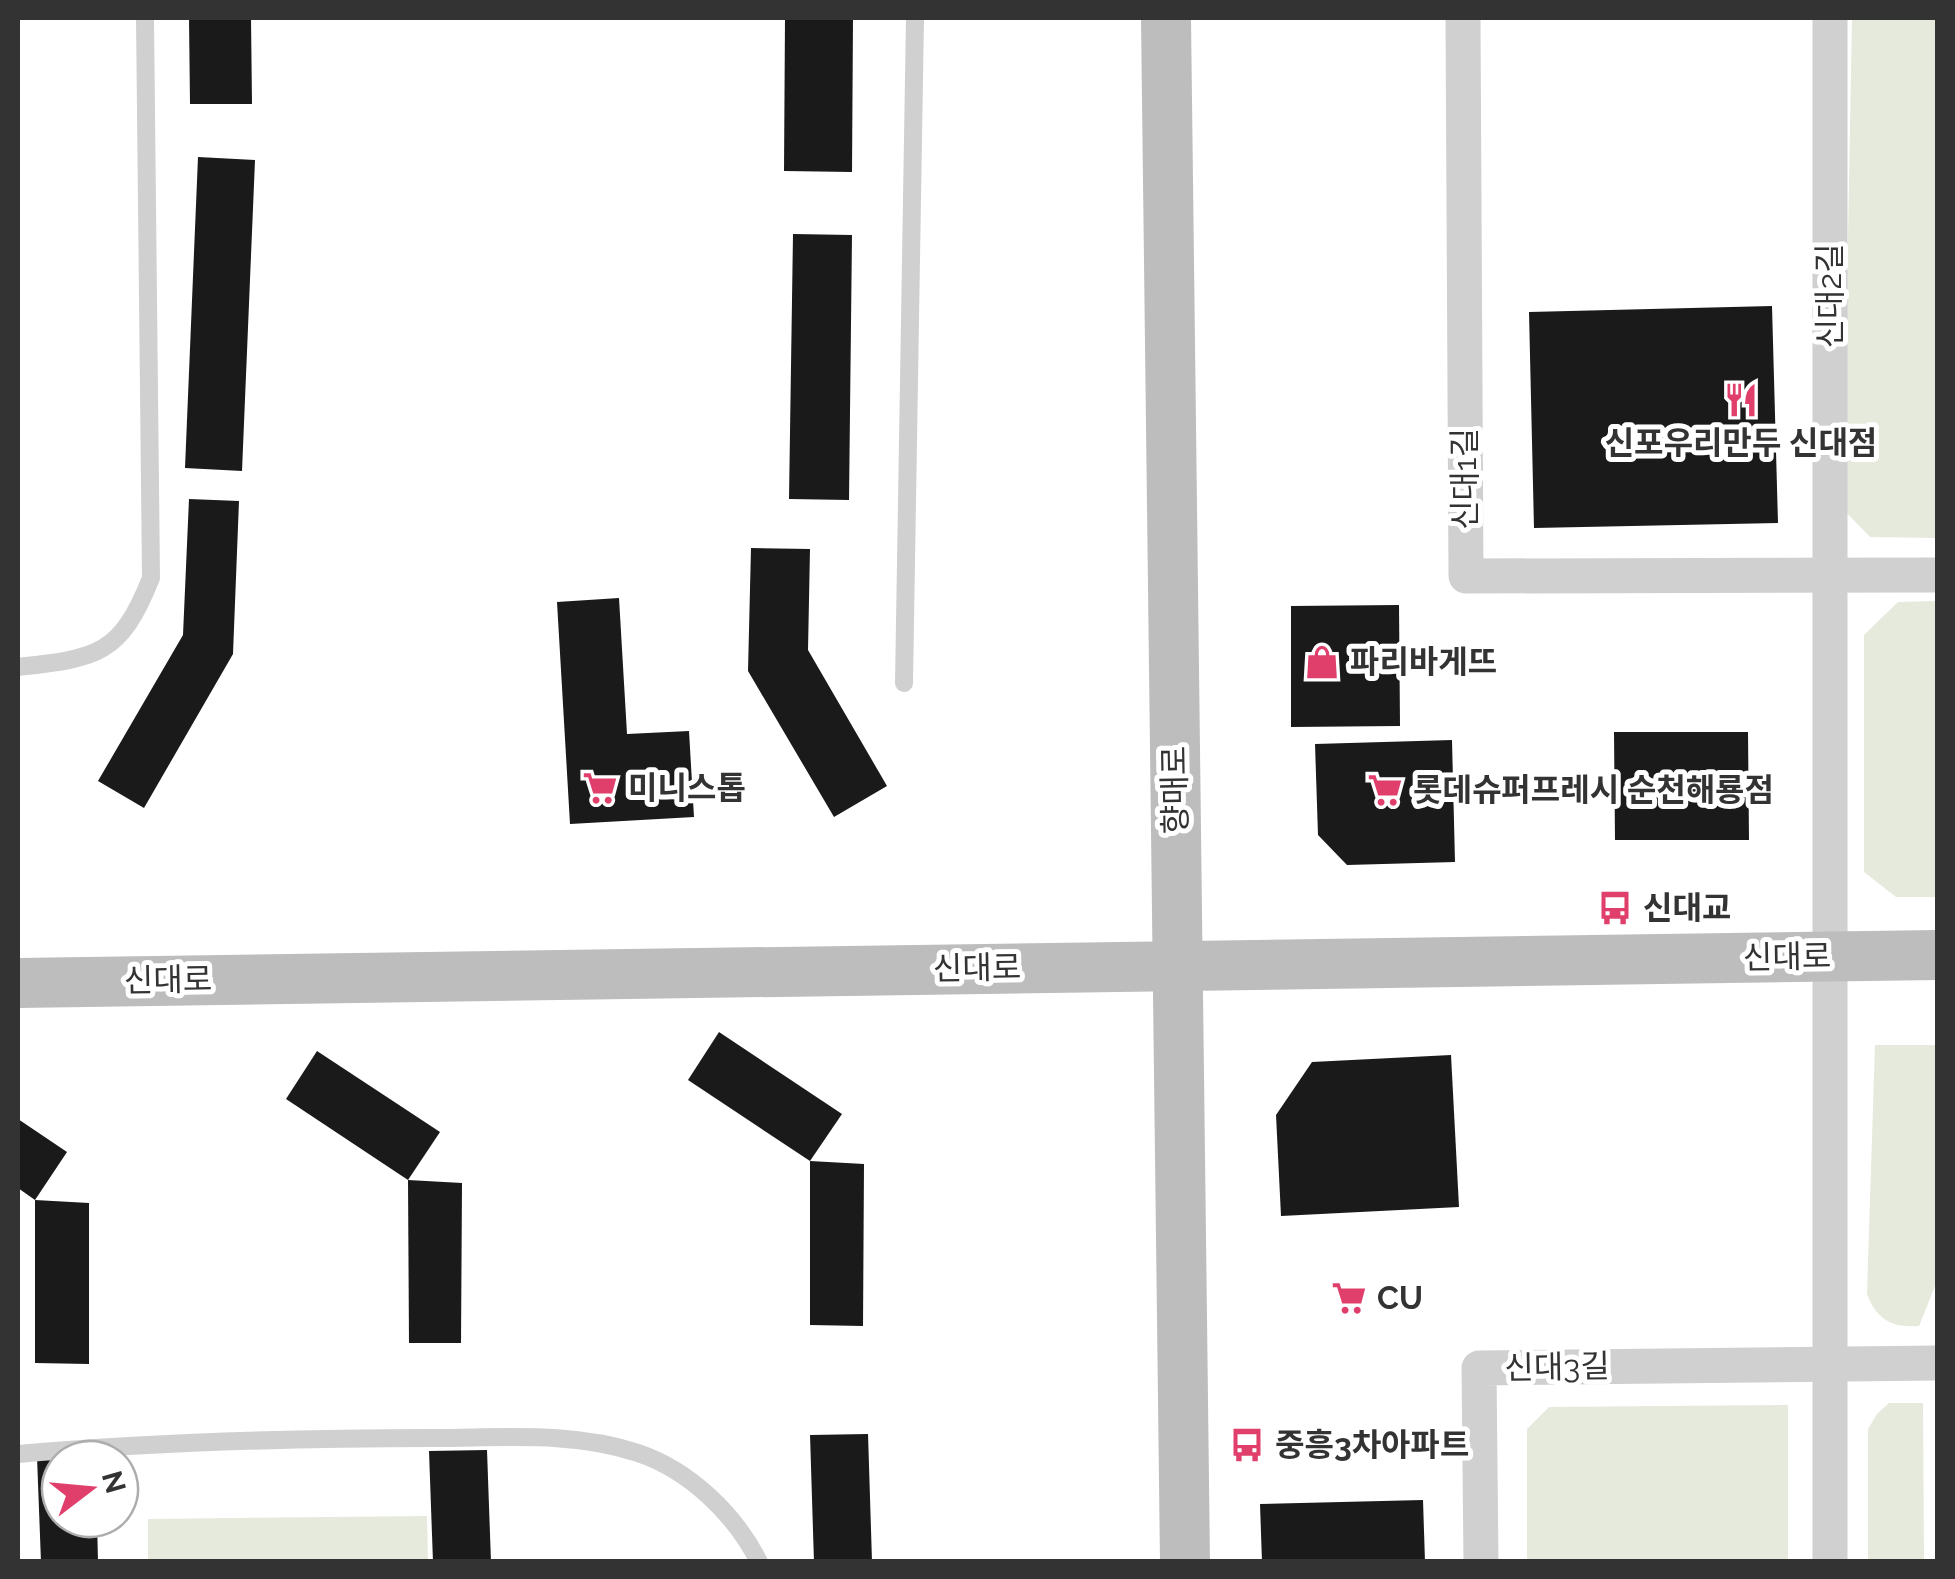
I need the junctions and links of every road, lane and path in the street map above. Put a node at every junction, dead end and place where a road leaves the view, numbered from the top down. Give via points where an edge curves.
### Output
1 (145, 18) edge
2 (915, 18) edge
3 (1166, 18) edge
4 (1463, 18) edge
5 (1830, 18) edge
6 (1829, 575) junction
7 (1938, 575) edge
8 (18, 667) edge
9 (904, 683) dead end
10 (1829, 956) junction
11 (1938, 956) edge
12 (1177, 965) junction
13 (18, 983) edge
14 (1925, 1363) edge
15 (1829, 1364) junction
16 (18, 1454) edge
17 (758, 1562) edge
18 (1185, 1562) edge
19 (1481, 1562) edge
20 (1830, 1562) edge

1 - 8 lane via 151,578 136,617 104,650
2 - 9 lane
3 - 12 main road, 향매로
4 - 6 street, 신대1길 via 1466,576
5 - 6 street, 신대2길
6 - 7 street
6 - 10 street, 신대2길
10 - 11 main road, 신대로
10 - 12 main road, 신대로
10 - 15 street
12 - 13 main road, 신대로
12 - 18 main road, 향매로
14 - 15 street, 신대3길
15 - 19 street, 신대3길 via 1479,1368
15 - 20 street
16 - 17 lane via 296,1438 568,1438 639,1453 691,1481 744,1532

